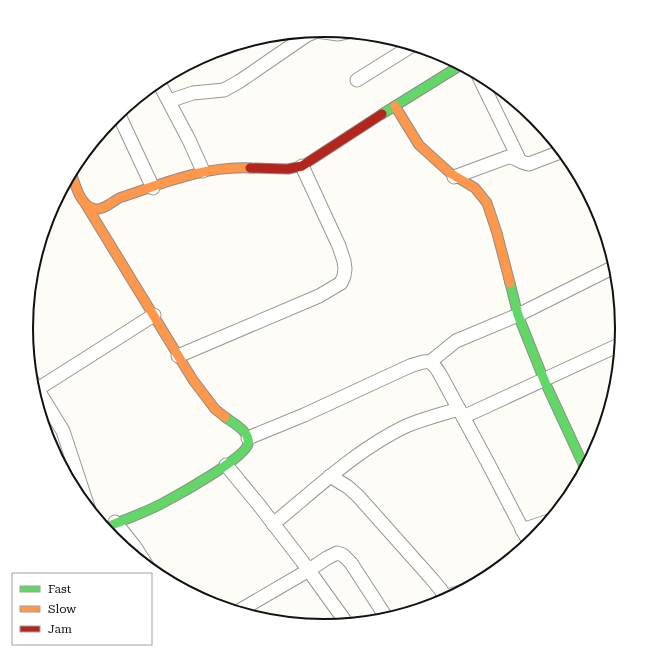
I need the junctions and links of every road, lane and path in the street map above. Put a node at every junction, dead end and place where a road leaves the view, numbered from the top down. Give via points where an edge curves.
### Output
1 (302, 38) edge
2 (407, 49) edge
3 (456, 69) edge
4 (357, 80) dead end
5 (482, 84) edge
6 (161, 87) edge
7 (169, 101) junction
8 (395, 106) junction
9 (121, 119) edge
10 (557, 153) edge
11 (520, 161) junction
12 (302, 166) junction
13 (203, 171) junction
14 (454, 177) junction
15 (74, 180) edge
16 (153, 188) junction
17 (86, 205) junction
18 (609, 269) edge
19 (154, 315) junction
20 (518, 315) junction
21 (615, 347) edge
22 (178, 356) junction
23 (430, 362) junction
24 (544, 380) junction
25 (39, 383) edge
26 (42, 398) edge
27 (461, 413) junction
28 (248, 438) junction
29 (583, 463) edge
30 (226, 466) junction
31 (330, 476) junction
32 (83, 491) edge
33 (542, 523) edge
34 (273, 524) junction
35 (110, 525) edge
36 (522, 530) junction
37 (527, 539) edge
38 (141, 555) edge
39 (309, 570) junction
40 (443, 595) edge
41 (243, 608) edge
42 (384, 613) edge
43 (344, 619) edge

1 - 7 street via 229,87 213,92 193,93
2 - 4 street
3 - 8 street
5 - 11 street
6 - 7 street
7 - 13 street
8 - 12 street
8 - 14 street via 419,145
9 - 16 street
10 - 11 street via 529,164
11 - 14 street via 508,157
12 - 13 street via 288,169 234,168
12 - 22 street via 344,261 345,269 341,283 319,296
13 - 16 street
14 - 20 street via 468,183 487,203
15 - 17 street
16 - 17 street via 117,199 101,209 93,209
17 - 19 street
18 - 20 street
19 - 22 street
19 - 25 street
20 - 23 street via 456,341
20 - 24 street
21 - 24 street
22 - 28 street via 215,409
23 - 27 street via 435,366
23 - 28 street via 410,366
24 - 27 street
24 - 29 street
26 - 32 street via 63,431
27 - 31 street via 423,420 407,426 344,464
27 - 36 street
28 - 30 street via 245,449
30 - 34 street
30 - 35 street via 164,503
31 - 34 street
31 - 40 street via 358,496
33 - 36 street
34 - 39 street
35 - 38 street via 135,546
36 - 37 street
39 - 41 street
39 - 42 street via 337,553 342,555 357,572
39 - 43 street

